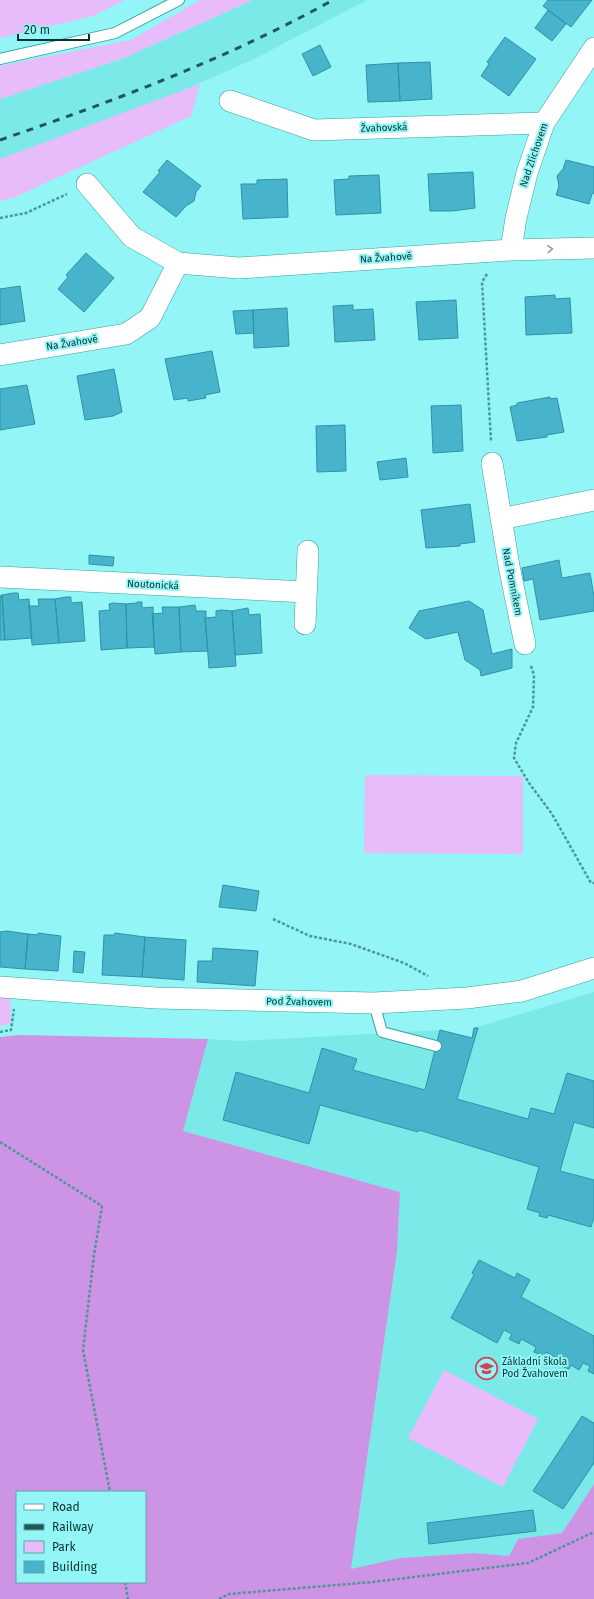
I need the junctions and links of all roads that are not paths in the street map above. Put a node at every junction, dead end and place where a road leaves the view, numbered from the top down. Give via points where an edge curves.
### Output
1 (179, 0) edge
2 (594, 48) edge
3 (0, 59) edge
4 (230, 101) dead end
5 (544, 123) junction
6 (87, 184) road end
7 (594, 248) edge
8 (511, 250) junction
9 (178, 263) junction
10 (0, 355) edge
11 (492, 464) road end
12 (594, 500) edge
13 (501, 519) junction
14 (308, 551) dead end
15 (0, 577) edge
16 (306, 592) junction
17 (305, 624) dead end
18 (525, 644) road end
19 (594, 968) edge
20 (0, 987) edge
21 (374, 1003) junction
22 (436, 1046) dead end

1 - 3 lane via 115,33
2 - 5 street, Nad Zlíchovem
4 - 5 street, Žvahovská via 314,130
5 - 8 street, Nad Zlíchovem via 527,173
6 - 9 street, Na Žvahově via 132,237
8 -> 7 street, Na Žvahově
8 - 9 street, Na Žvahově via 239,268
9 - 10 street, Na Žvahově via 150,318 126,334
11 - 13 street, Nad Pomníkem
12 - 13 street
13 - 18 street, Nad Pomníkem
14 - 16 street
15 - 16 street, Noutonická
16 - 17 street
19 - 21 street, Pod Žvahovem via 522,991 467,998
20 - 21 street, Pod Žvahovem via 156,998
21 - 22 lane via 382,1032

